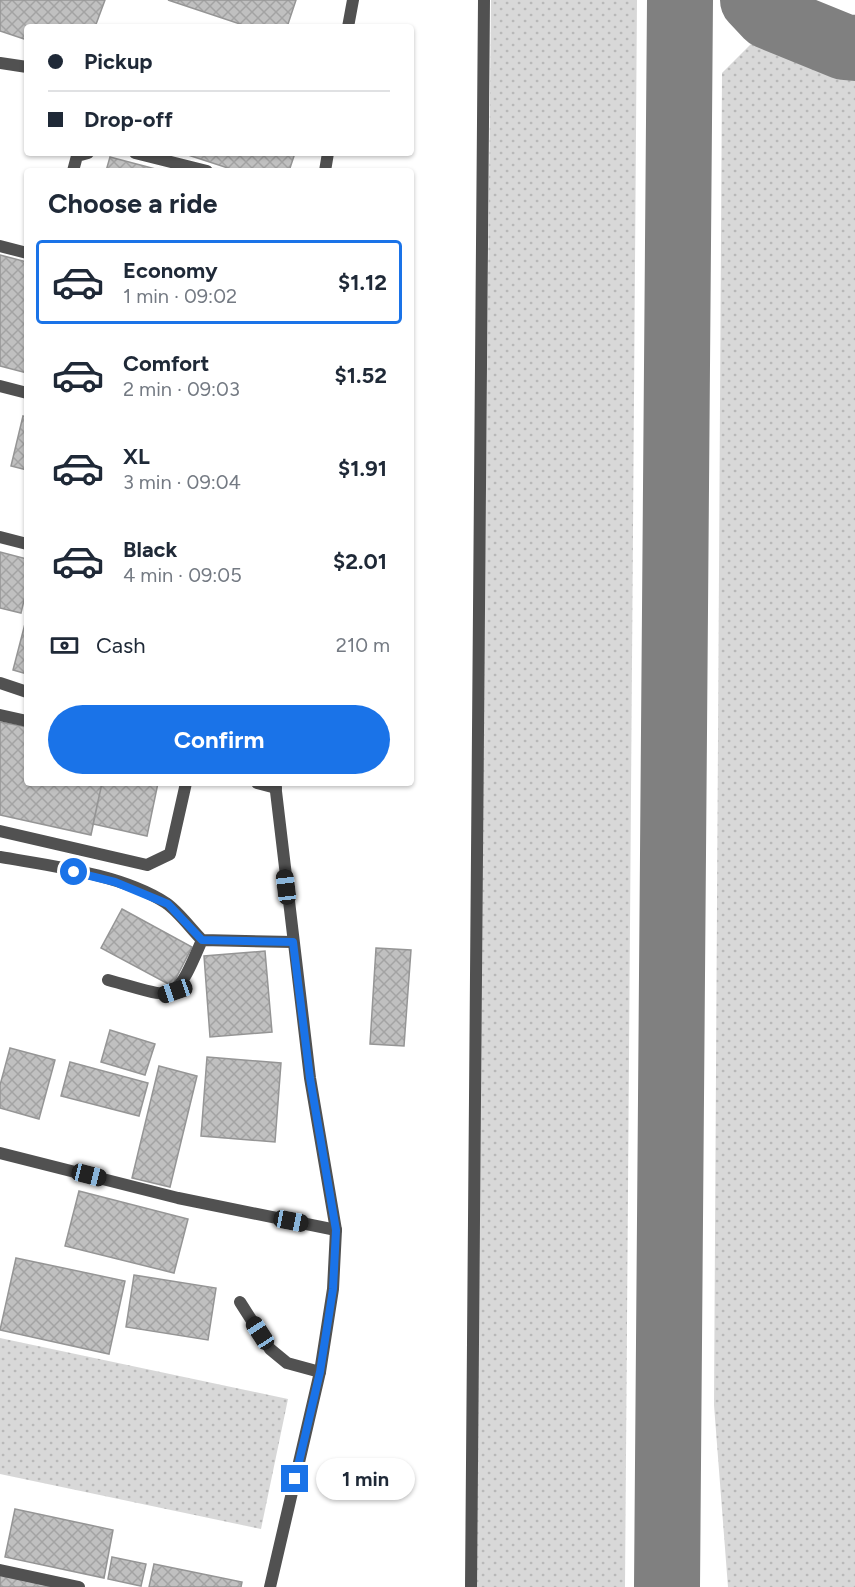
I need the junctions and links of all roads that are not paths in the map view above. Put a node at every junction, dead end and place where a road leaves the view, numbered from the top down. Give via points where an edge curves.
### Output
1 (353, 0) edge
2 (484, 0) edge
3 (349, 24) edge
4 (0, 63) edge
5 (24, 67) edge
6 (147, 156) edge
7 (195, 168) edge
8 (0, 246) edge
9 (24, 252) edge
10 (0, 386) edge
11 (24, 392) edge
12 (0, 537) edge
13 (24, 543) edge
14 (0, 683) edge
15 (24, 691) edge
16 (0, 715) edge
17 (24, 720) edge
18 (185, 786) edge
19 (276, 786) edge
20 (0, 831) edge
21 (0, 857) edge
22 (202, 940) junction
23 (293, 942) junction
24 (108, 980) dead end
25 (0, 1153) edge
26 (336, 1230) junction
27 (240, 1302) dead end
28 (320, 1372) junction
29 (0, 1570) edge
30 (79, 1587) edge
31 (270, 1587) edge
32 (471, 1587) edge

1 - 3 street
2 - 32 street
4 - 5 street
6 - 7 street
8 - 9 street
10 - 11 street
12 - 13 street
14 - 15 street
16 - 17 street
18 - 20 street via 170,854 147,865
19 - 23 street
21 - 22 street via 94,877 148,894 168,904
22 - 23 street
22 - 24 street via 185,980 175,991 164,995
23 - 26 street via 310,1078
25 - 26 street via 178,1198
26 - 28 street via 333,1289
27 - 28 street via 270,1349 287,1363
28 - 31 street
29 - 30 street

